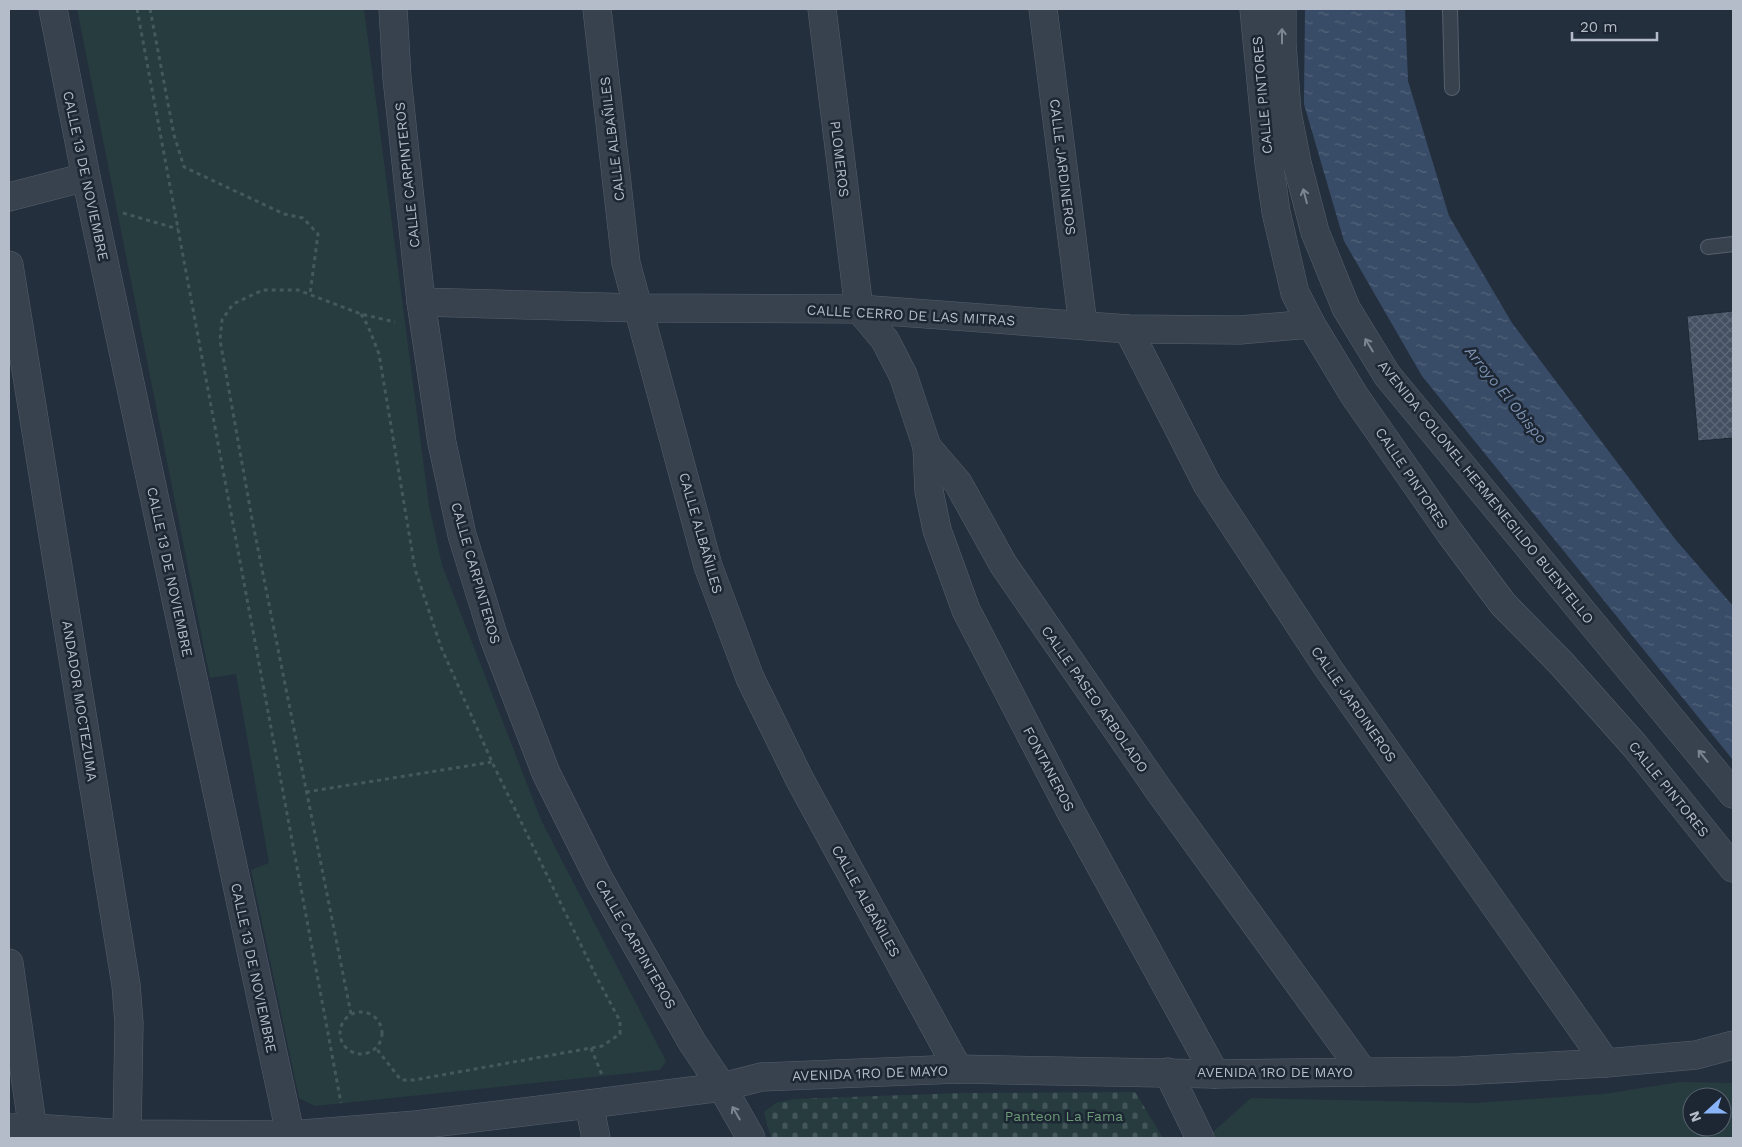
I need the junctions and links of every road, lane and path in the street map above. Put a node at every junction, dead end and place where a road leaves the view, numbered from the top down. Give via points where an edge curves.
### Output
1 (53, 9) edge
2 (136, 9) edge
3 (150, 9) edge
4 (393, 9) edge
5 (597, 9) edge
6 (822, 9) edge
7 (1043, 9) edge
8 (1254, 9) edge
9 (1282, 9) edge
10 (1450, 9) edge
11 (1452, 88) dead end
12 (86, 177) junction
13 (9, 197) edge
14 (92, 204) junction
15 (178, 229) junction
16 (1733, 244) edge
17 (1708, 247) dead end
18 (9, 266) edge
19 (310, 294) junction
20 (421, 302) junction
21 (639, 308) junction
22 (859, 309) junction
23 (362, 314) junction
24 (1311, 324) junction
25 (1083, 325) junction
26 (425, 328) junction
27 (1128, 329) junction
28 (928, 447) junction
29 (492, 762) junction
30 (306, 792) junction
31 (1733, 794) edge
32 (1733, 868) edge
33 (9, 963) edge
34 (351, 1014) junction
35 (1733, 1045) edge
36 (376, 1048) junction
37 (1606, 1063) junction
38 (958, 1070) junction
39 (1168, 1072) junction
40 (1363, 1072) junction
41 (1215, 1074) junction
42 (722, 1087) junction
43 (589, 1104) junction
44 (346, 1130) junction
45 (25, 1131) edge
46 (418, 1131) edge
47 (127, 1136) edge
48 (290, 1137) edge
49 (596, 1138) edge
50 (751, 1138) edge
51 (1200, 1138) edge

1 - 12 street, CALLE 13 DE NOVIEMBRE
2 - 15 path
3 - 19 path via 174,135 184,167 284,214 303,218 318,234
4 - 20 street, CALLE CARPINTEROS via 397,78
5 - 21 street, CALLE ALBAÑILES via 626,263
6 - 22 street, PLOMEROS
7 - 25 street, CALLE JARDINEROS
8 - 24 street, CALLE PINTORES via 1276,212 1295,293
31 -> 9 street, AVENIDA COLONEL HERMENEGILDO BUENTELLO via 1387,375 1346,308 1314,232 1297,163 1287,112
10 - 11 lane
12 - 13 street
12 - 14 street, CALLE 13 DE NOVIEMBRE
14 - 15 path
14 - 48 street, CALLE 13 DE NOVIEMBRE
15 - 44 path
16 - 17 lane
18 - 47 street, ANDADOR MOCTEZUMA via 126,985 129,1023
19 - 23 path
19 - 30 path via 298,290 264,290 233,304 222,320 220,340
20 - 21 street, CALLE CERRO DE LAS MITRAS
20 - 26 street, CALLE CARPINTEROS
21 - 22 street, CALLE CERRO DE LAS MITRAS
21 - 38 street, CALLE ALBAÑILES via 708,566 750,678 800,780
22 - 25 street, CALLE CERRO DE LAS MITRAS
22 - 28 street, CALLE PASEO ARBOLADO via 885,340 903,375
23 - 26 path
23 - 29 path via 379,354 416,569 441,646
24 - 27 street, CALLE CERRO DE LAS MITRAS via 1240,330
24 - 32 street, CALLE PINTORES via 1354,395 1503,604 1635,746
25 - 27 street, CALLE CERRO DE LAS MITRAS
26 - 42 street, CALLE CARPINTEROS via 442,443 462,534 494,638 546,773 604,890 692,1042
27 - 37 street, CALLE JARDINEROS via 1207,484 1328,668
28 - 40 street, CALLE PASEO ARBOLADO via 958,483 1003,564 1160,792
28 - 41 street, FONTANEROS via 929,491 937,530 966,610 1071,812
29 - 30 path
29 - 36 path via 620,1021 620,1034 602,1046 414,1080 401,1080
30 - 34 path
33 - 45 street
34 - 36 path via 364,1012 376,1018 382,1030
34 - 36 path via 345,1018 339,1031 343,1045 362,1054
35 - 37 street, AVENIDA 1RO DE MAYO via 1696,1055
37 - 40 street, AVENIDA 1RO DE MAYO via 1459,1071
38 - 39 street, AVENIDA 1RO DE MAYO
38 - 42 street, AVENIDA 1RO DE MAYO via 761,1077
39 - 41 street, AVENIDA 1RO DE MAYO
39 - 51 street
40 - 41 street, AVENIDA 1RO DE MAYO
42 - 43 street, AVENIDA 1RO DE MAYO
50 -> 42 street, CALLE CARPINTEROS
43 - 46 street, AVENIDA 1RO DE MAYO
43 - 49 street
44 - 46 street, AVENIDA 1RO DE MAYO
44 - 48 street, AVENIDA 1RO DE MAYO
45 - 47 street, AVENIDA 1RO DE MAYO
47 - 48 street, AVENIDA 1RO DE MAYO

